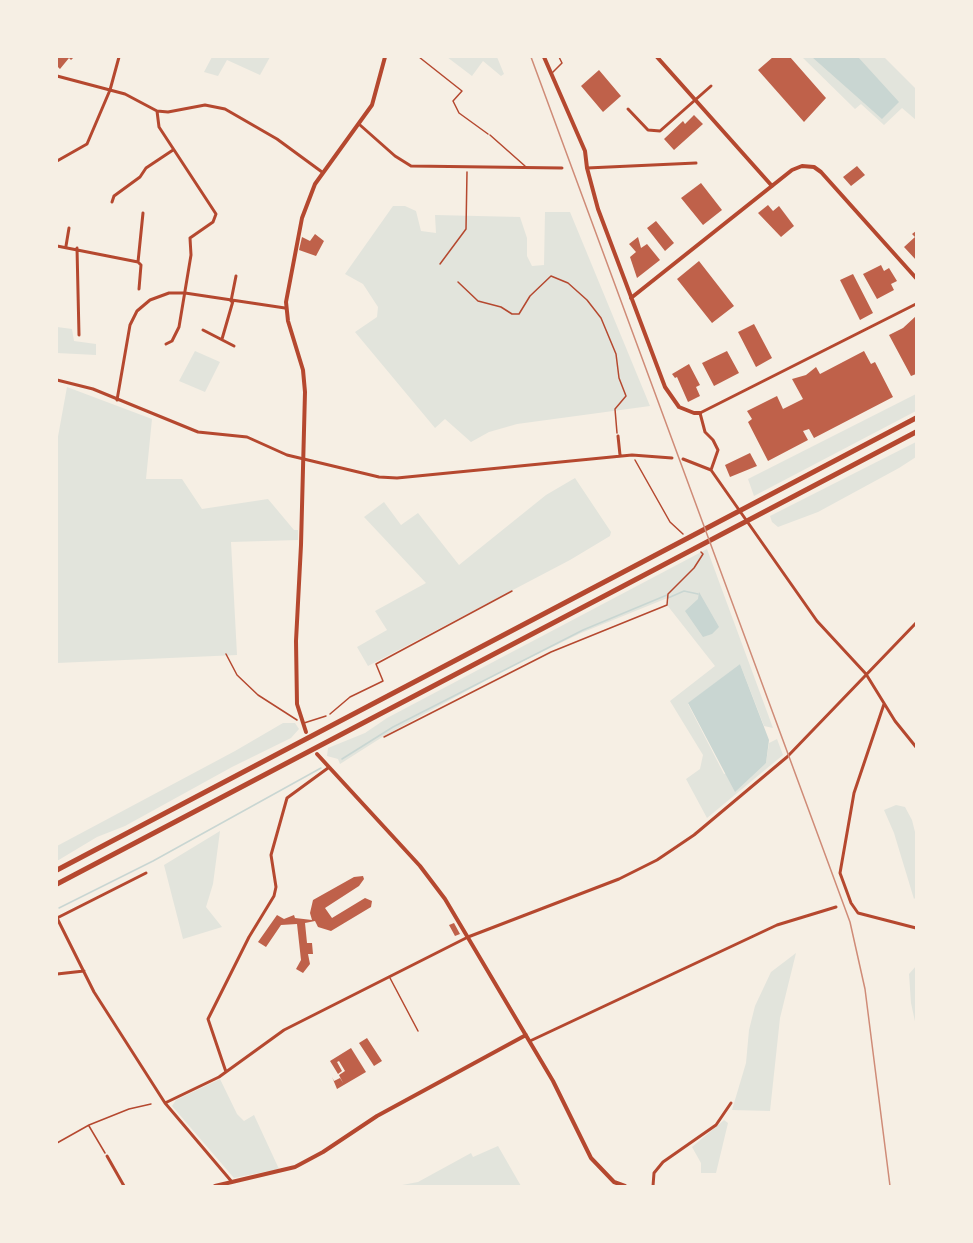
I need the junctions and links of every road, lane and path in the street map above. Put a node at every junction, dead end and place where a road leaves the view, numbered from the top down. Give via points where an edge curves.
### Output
1 (119, 57) edge
2 (385, 57) edge
3 (419, 57) edge
4 (544, 57) edge
5 (559, 57) edge
6 (657, 57) edge
7 (550, 74) junction
8 (57, 76) edge
9 (711, 86) dead end
10 (110, 90) junction
11 (696, 100) junction
12 (628, 109) dead end
13 (157, 111) junction
14 (360, 125) junction
15 (490, 135) joint
16 (174, 150) junction
17 (57, 161) edge
18 (696, 163) dead end
19 (467, 168) junction
20 (527, 168) junction
21 (562, 168) dead end
22 (586, 168) junction
23 (322, 172) junction
24 (772, 186) junction
25 (112, 202) dead end
26 (143, 213) dead end
27 (69, 228) dead end
28 (57, 246) edge
29 (66, 246) junction
30 (77, 248) junction
31 (138, 262) junction
32 (440, 264) dead end
33 (236, 276) dead end
34 (916, 278) edge
35 (458, 282) dead end
36 (140, 289) dead end
37 (185, 293) junction
38 (631, 298) junction
39 (232, 301) junction
40 (916, 304) edge
41 (285, 309) junction
42 (203, 330) dead end
43 (79, 335) dead end
44 (222, 339) junction
45 (166, 344) dead end
46 (234, 346) dead end
47 (57, 380) edge
48 (117, 400) junction
49 (700, 413) junction
50 (916, 418) edge
51 (916, 432) edge
52 (618, 436) joint
53 (632, 455) junction
54 (620, 456) junction
55 (304, 459) junction
56 (672, 459) dead end
57 (683, 459) dead end
58 (711, 470) junction
59 (670, 522) dead end
60 (703, 554) dead end
61 (512, 591) dead end
62 (916, 623) edge
63 (226, 654) dead end
64 (866, 674) junction
65 (884, 704) junction
66 (326, 716) joint
67 (303, 723) junction
68 (306, 732) dead end
69 (384, 737) dead end
70 (916, 747) edge
71 (317, 754) dead end
72 (328, 768) junction
73 (57, 870) edge
74 (146, 873) dead end
75 (57, 884) edge
76 (836, 907) dead end
77 (57, 918) edge
78 (916, 928) edge
79 (468, 937) junction
80 (84, 971) junction
81 (57, 974) edge
82 (390, 978) junction
83 (418, 1031) dead end
84 (526, 1035) junction
85 (530, 1041) junction
86 (226, 1072) junction
87 (165, 1103) junction
88 (731, 1103) dead end
89 (151, 1104) dead end
90 (89, 1125) junction
91 (57, 1143) edge
92 (107, 1156) joint
93 (235, 1184) edge
94 (124, 1186) edge
95 (215, 1186) edge
96 (625, 1186) edge
97 (653, 1186) edge

1 - 10 street
2 - 14 street via 377,93
3 - 15 path via 462,91 453,100 459,113
4 - 7 street
5 - 7 lane via 562,63
6 - 11 street
7 - 22 street via 585,151
8 - 10 street
9 - 11 street
10 - 13 street
10 - 17 street via 87,144
11 - 12 street via 660,131 648,130
11 - 24 street
13 - 16 street via 157,124
13 - 23 street via 200,105 225,109 269,134
14 - 19 street via 411,166
14 - 23 street
15 - 20 lane
16 - 25 street via 116,193
16 - 37 street via 216,214 213,222 191,236
18 - 22 street
19 - 20 street
19 - 32 path via 466,230
20 - 21 street
22 - 38 street
23 - 41 street via 302,218
24 - 34 street via 792,170 814,167
24 - 38 street
26 - 31 street
27 - 29 street
28 - 29 street
29 - 30 street
30 - 31 street
30 - 43 street
31 - 36 street
33 - 39 street
35 - 52 path via 478,301 512,314 519,314 530,296 551,276 568,283 587,300 601,318 616,354 626,397 615,411
37 - 39 street
37 - 45 street via 179,327
37 - 48 street via 161,295 137,311 130,327
38 - 49 street via 671,398 679,407
39 - 41 street
39 - 44 street
40 - 49 street
41 - 55 street via 303,370
42 - 44 street
44 - 46 street
47 - 48 street
48 - 55 street via 198,432 247,437
49 - 58 street via 705,432 718,450
50 - 73 highway
51 - 75 highway
52 - 54 street
53 - 54 street
53 - 56 street
53 - 59 path
54 - 55 street via 397,478
55 - 67 street via 296,641 297,704
57 - 58 street
58 - 64 street via 817,621
60 - 69 path via 668,594 667,605 551,652
61 - 66 path via 376,664 383,681 350,697
62 - 64 street
63 - 67 path via 237,675 258,695
64 - 65 street
64 - 79 street via 787,757 694,835 657,860 619,879
65 - 70 street
65 - 78 street via 854,793 840,873 858,913
66 - 67 lane
67 - 68 street
71 - 72 street
72 - 79 street via 431,879
72 - 86 street via 287,798 271,855 274,896 208,1019
74 - 77 street
76 - 85 street via 777,925
77 - 80 street
79 - 82 street
79 - 84 street
80 - 81 street
80 - 87 street
82 - 83 lane
82 - 86 street via 284,1030
84 - 85 street
84 - 93 street via 377,1116 295,1167
85 - 96 street via 591,1158 614,1182
86 - 87 street
87 - 93 street
88 - 97 street via 716,1125 663,1162 654,1173
89 - 90 path
90 - 91 path
90 - 92 path
92 - 94 street
93 - 95 street

